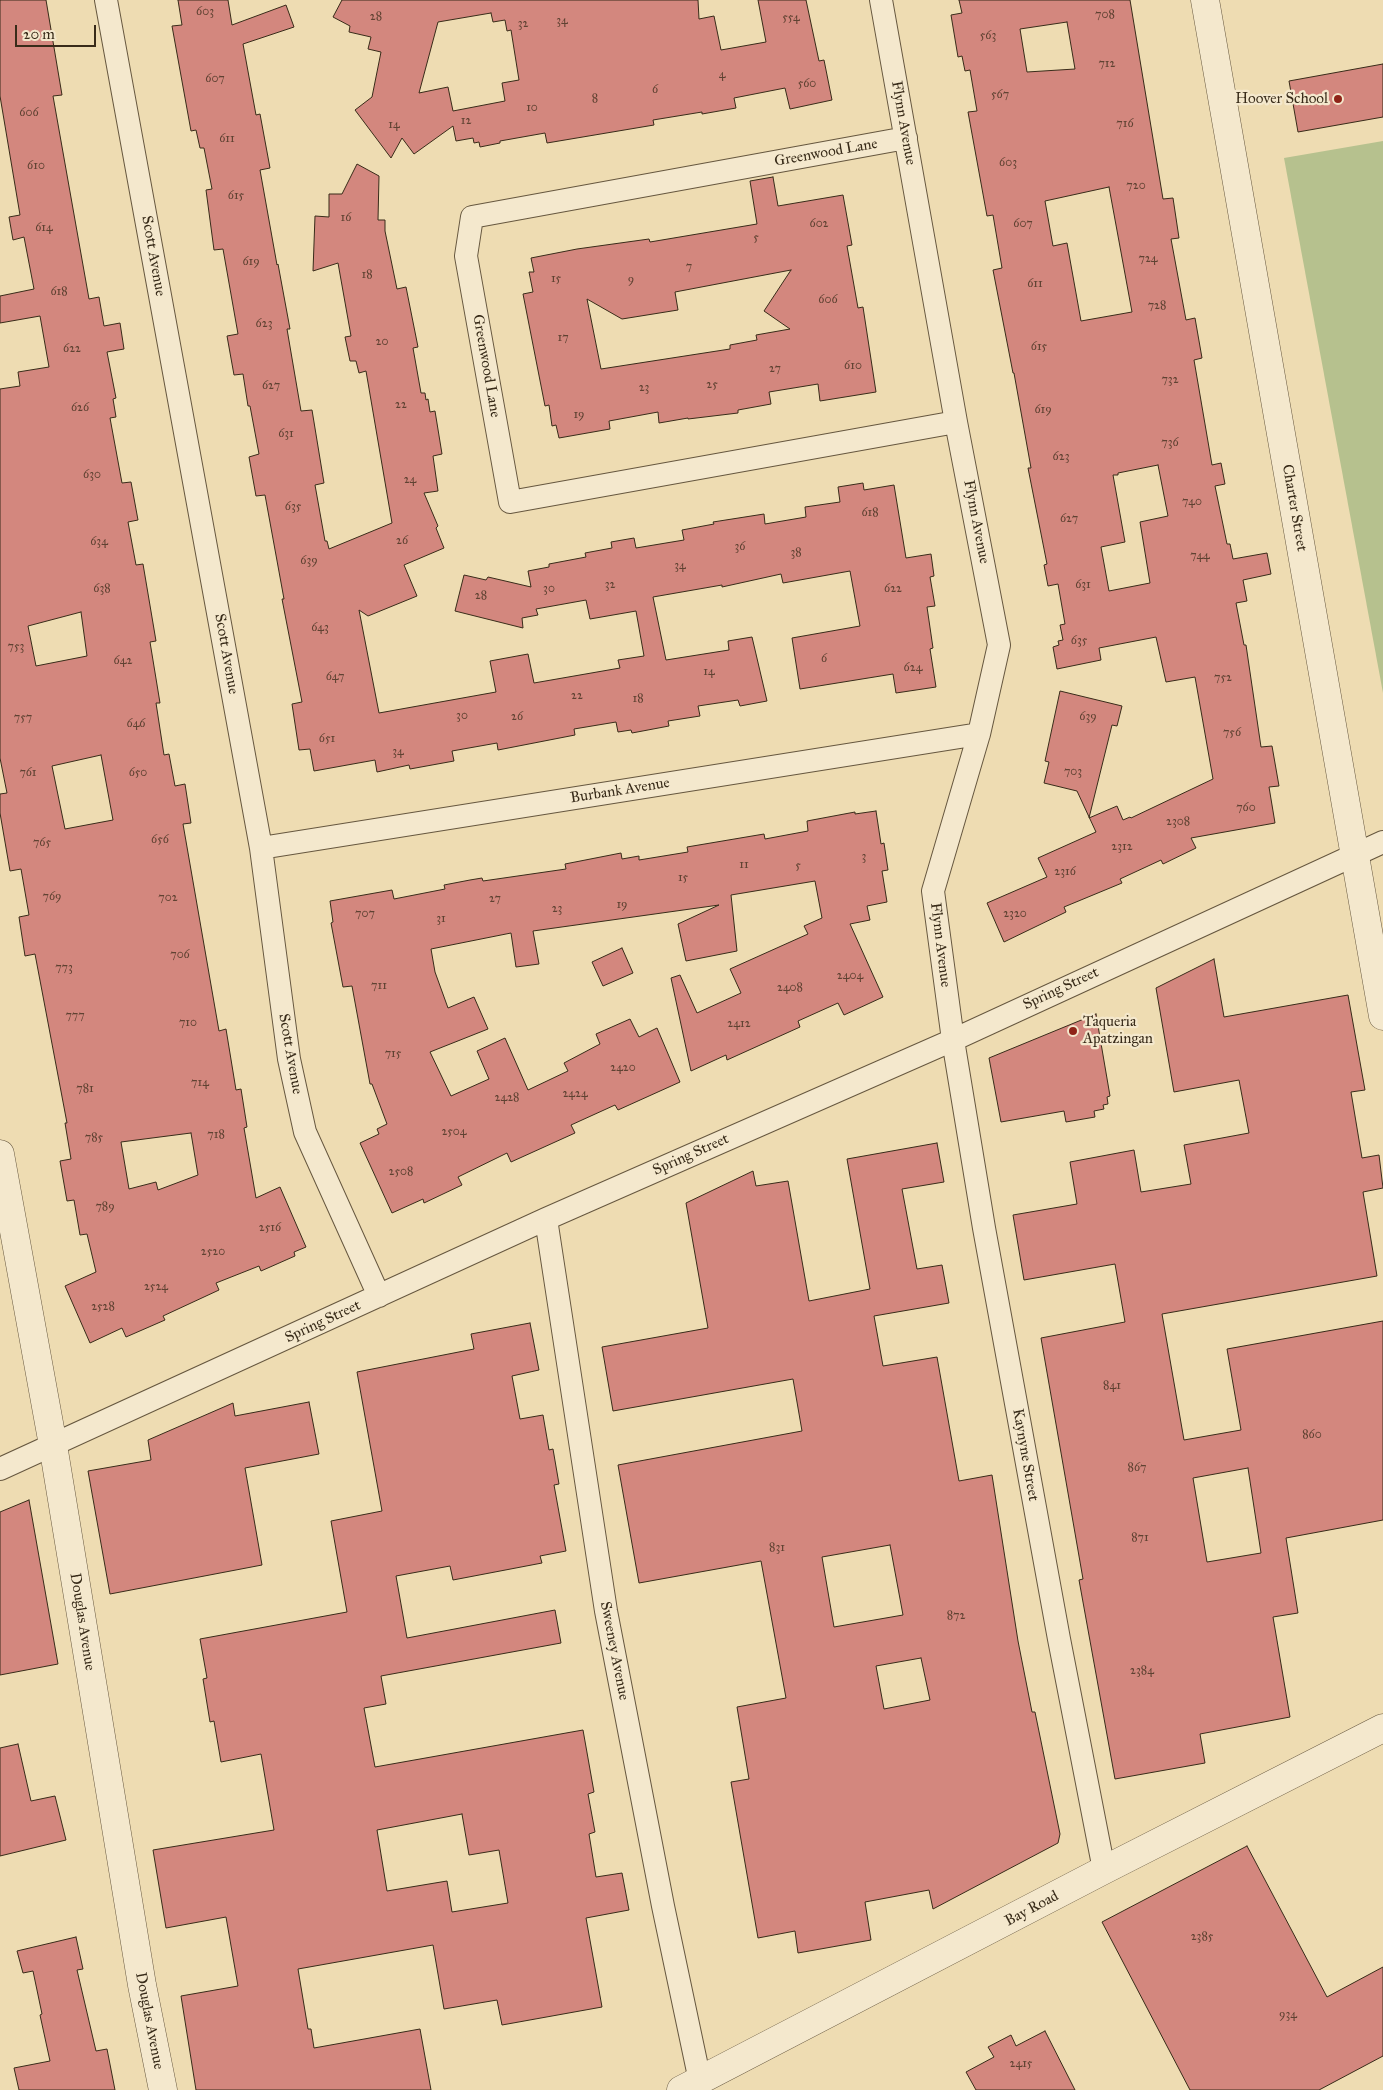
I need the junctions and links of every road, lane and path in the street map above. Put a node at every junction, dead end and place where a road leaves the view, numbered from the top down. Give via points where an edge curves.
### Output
1 (106, 0) edge
2 (881, 0) edge
3 (1205, 0) edge
4 (906, 138) junction
5 (956, 422) junction
6 (979, 734) junction
7 (1383, 842) edge
8 (261, 848) junction
9 (1355, 855) junction
10 (1383, 1016) edge
11 (953, 1040) junction
12 (0, 1154) edge
13 (546, 1219) junction
14 (379, 1296) junction
15 (53, 1445) junction
16 (0, 1469) edge
17 (1383, 1728) edge
18 (1104, 1870) junction
19 (691, 2085) edge
20 (163, 2090) edge

1 - 8 street, Scott Avenue
2 - 4 street, Flynn Avenue
3 - 9 street, Charter Street
4 - 5 street, Flynn Avenue
4 - 5 street, Greenwood Lane via 472,217 466,256 510,502
5 - 6 street, Flynn Avenue via 999,644
6 - 8 street, Burbank Avenue
6 - 11 street, Flynn Avenue via 933,892
7 - 9 street, Spring Street
8 - 14 street, Scott Avenue via 289,1059 305,1132
9 - 10 street, Charter Street
9 - 11 street, Spring Street
11 - 13 street, Spring Street
11 - 18 street, Kaynyne Street via 984,1228
12 - 15 street, Douglas Avenue
13 - 14 street, Spring Street
13 - 19 street, Sweeney Avenue via 606,1611 663,1906
14 - 15 street, Spring Street
15 - 16 street, Spring Street
15 - 20 street, Douglas Avenue via 142,1985
17 - 18 street, Bay Road
18 - 19 street, Bay Road

